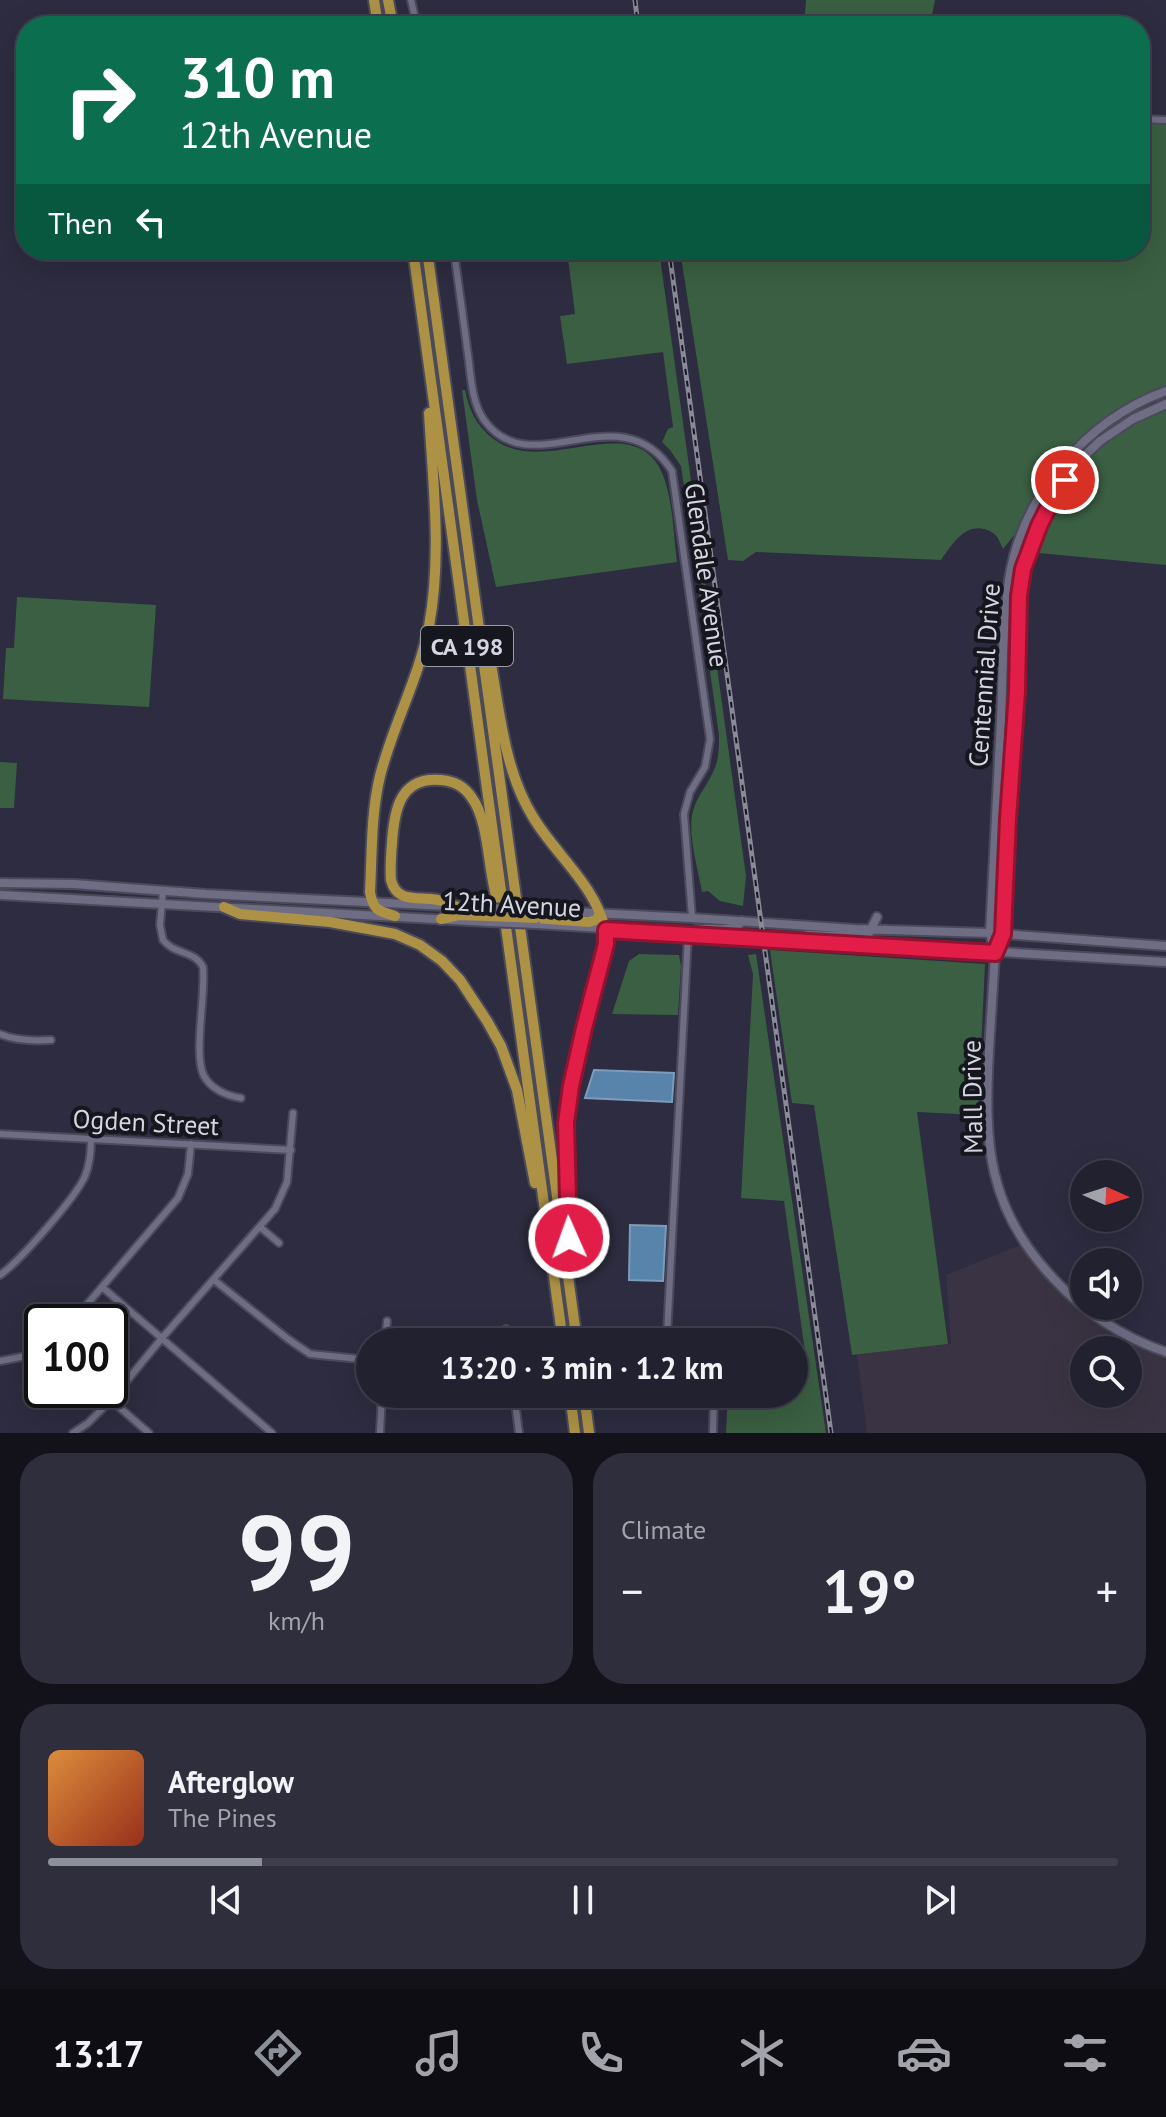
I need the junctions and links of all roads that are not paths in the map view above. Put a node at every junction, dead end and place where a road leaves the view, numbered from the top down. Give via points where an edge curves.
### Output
1 (414, 260) edge
2 (428, 260) edge
3 (455, 260) edge
4 (428, 359) junction
5 (1166, 391) edge
6 (1164, 404) edge
7 (467, 537) junction
8 (0, 883) edge
9 (163, 891) junction
10 (0, 895) edge
11 (372, 903) junction
12 (162, 904) junction
13 (224, 907) junction
14 (458, 907) junction
15 (600, 914) junction
16 (488, 915) junction
17 (395, 916) junction
18 (877, 917) dead end
19 (535, 918) junction
20 (692, 918) junction
21 (441, 919) joint
22 (742, 921) junction
23 (606, 930) junction
24 (872, 930) junction
25 (507, 933) junction
26 (990, 933) junction
27 (1003, 934) junction
28 (688, 935) junction
29 (792, 940) junction
30 (1166, 946) edge
31 (995, 953) junction
32 (1166, 962) edge
33 (0, 1034) edge
34 (51, 1040) dead end
35 (241, 1098) dead end
36 (293, 1113) dead end
37 (0, 1134) edge
38 (91, 1139) junction
39 (191, 1144) junction
40 (291, 1150) junction
41 (260, 1227) junction
42 (279, 1243) dead end
43 (552, 1265) junction
44 (0, 1275) edge
45 (214, 1280) junction
46 (102, 1287) junction
47 (570, 1291) junction
48 (87, 1304) edge
49 (387, 1321) dead end
50 (386, 1328) edge
51 (561, 1328) edge
52 (575, 1328) edge
53 (667, 1328) edge
54 (162, 1338) junction
55 (1166, 1352) edge
56 (24, 1356) edge
57 (356, 1359) edge
58 (0, 1361) edge
59 (128, 1379) edge
60 (103, 1408) edge
61 (120, 1408) edge
62 (381, 1408) edge
63 (516, 1408) edge
64 (572, 1408) edge
65 (586, 1408) edge
66 (714, 1408) edge
67 (73, 1433) edge
68 (149, 1433) edge
69 (272, 1433) edge
70 (380, 1433) edge
71 (519, 1433) edge
72 (575, 1433) edge
73 (589, 1433) edge
74 (713, 1433) edge

1 - 4 highway, CA 198
2 - 7 highway, CA 198
3 - 20 street, Glendale Avenue via 474,392 484,419 503,436 527,444 605,435 638,440 672,471 710,739 705,767 684,814
4 - 11 highway via 435,580 417,671 380,778
4 - 25 highway, CA 198
5 - 26 main road, Centennial Drive via 1094,432 1061,465 1034,507 1013,563
6 - 27 main road, Centennial Drive via 1100,441 1075,465 1028,552 1019,596
7 - 15 highway via 515,779 532,817
7 - 47 highway, CA 198
8 - 9 main road, 12th Avenue
9 - 11 main road, 12th Avenue
9 - 12 street
10 - 12 main road, 12th Avenue
11 - 14 main road, 12th Avenue
11 - 17 highway
12 - 13 main road, 12th Avenue
12 - 35 street via 163,940 192,954 203,967 203,1075 217,1089
13 - 17 main road, 12th Avenue
13 - 43 highway via 240,914 395,934 431,952 452,970 494,1032 513,1075
14 - 16 main road, 12th Avenue
14 - 25 highway via 400,896 391,880 395,810 407,791 426,781 457,784 476,804
15 - 19 highway via 589,922
15 - 20 main road, 12th Avenue
15 - 23 highway
16 - 19 highway, bridge
16 - 21 highway
17 - 21 main road, 12th Avenue
18 - 24 main road
19 - 23 main road, 12th Avenue
20 - 22 main road, 12th Avenue
22 - 24 main road, 12th Avenue
22 - 28 main road via 730,930 698,928
23 - 28 main road, 12th Avenue
23 - 47 highway via 566,1123
24 - 26 main road, 12th Avenue
24 - 29 main road via 862,938 808,935
25 - 43 highway, CA 198
26 - 27 main road, 12th Avenue
26 - 31 main road, Mall Drive
27 - 30 main road, 12th Avenue
27 - 31 main road, Mall Drive
28 - 29 main road, 12th Avenue
28 - 53 street
29 - 31 main road, 12th Avenue
31 - 32 main road, 12th Avenue
31 - 55 main road, Mall Drive via 987,1124 995,1175 1009,1215 1030,1251 1069,1296 1116,1329
33 - 34 street
36 - 40 street
37 - 38 street, Ogden Street
38 - 39 street, Ogden Street
38 - 44 street via 82,1184
39 - 40 street, Ogden Street
39 - 46 street via 188,1174 178,1198
40 - 41 street via 283,1194
41 - 42 street
41 - 45 street
43 - 51 highway, CA 198
45 - 54 street
45 - 57 street via 310,1354
46 - 48 street
46 - 54 street
47 - 52 highway, CA 198
49 - 50 street
54 - 59 street
54 - 69 street
56 - 58 street
60 - 67 street
61 - 68 street
62 - 70 street
63 - 71 street
64 - 72 highway
65 - 73 highway
66 - 74 street

